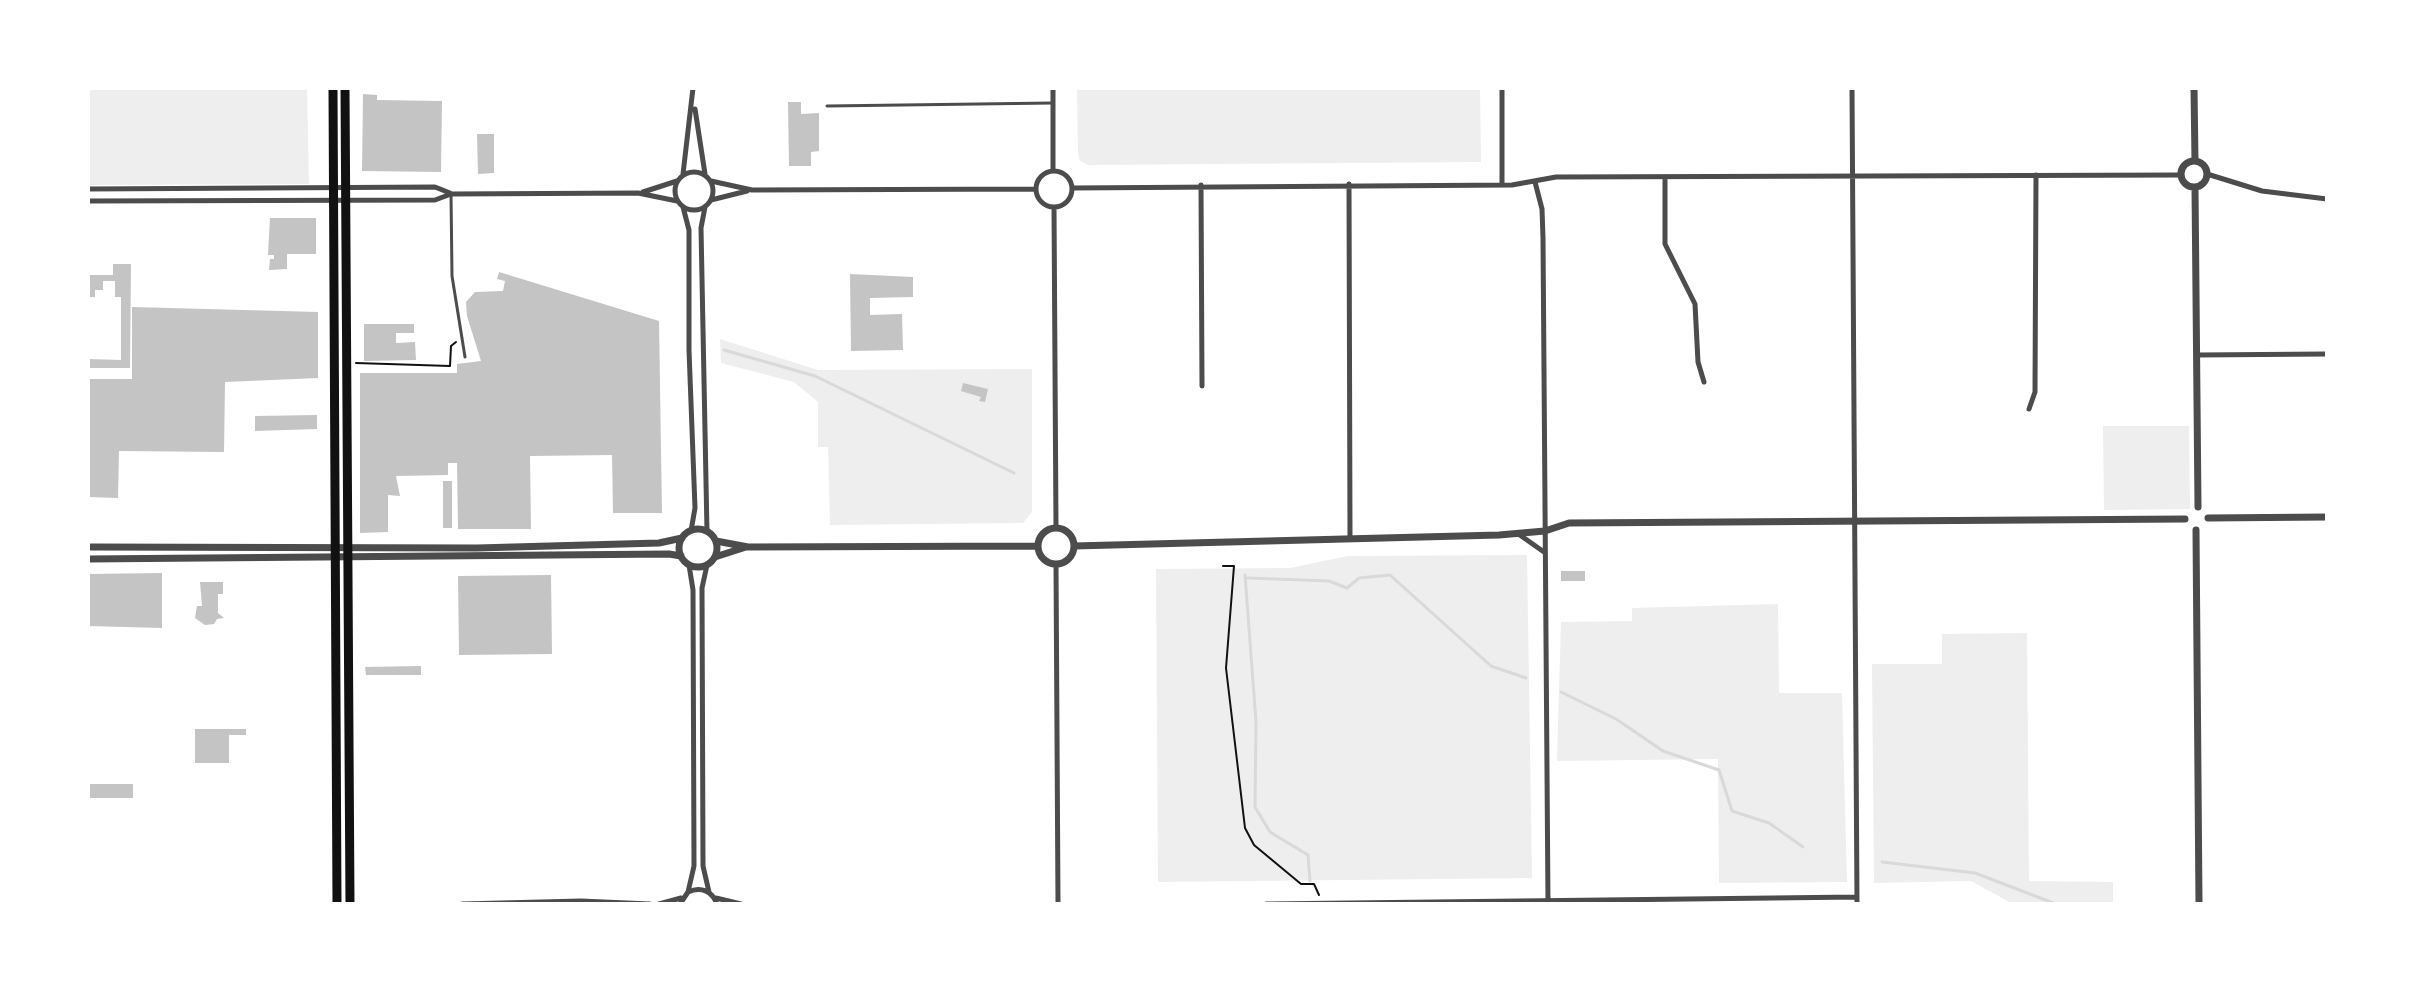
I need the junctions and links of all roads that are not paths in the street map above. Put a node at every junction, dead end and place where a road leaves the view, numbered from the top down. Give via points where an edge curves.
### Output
1 (333, 88) edge
2 (345, 88) edge
3 (693, 88) edge
4 (1053, 88) edge
5 (1502, 88) edge
6 (1852, 88) edge
7 (2194, 88) edge
8 (693, 96) junction
9 (1053, 103) junction
10 (827, 106) dead end
11 (2195, 161) junction
12 (1053, 170) junction
13 (683, 174) junction
14 (705, 174) junction
15 (2207, 174) junction
16 (1853, 175) junction
17 (2036, 175) junction
18 (2181, 175) junction
19 (1665, 177) junction
20 (677, 181) junction
21 (711, 181) junction
22 (1535, 182) junction
23 (1349, 184) junction
24 (1201, 185) junction
25 (1502, 185) junction
26 (2195, 187) junction
27 (333, 188) junction
28 (346, 188) junction
29 (1072, 188) junction
30 (88, 189) edge
31 (1036, 189) junction
32 (752, 190) junction
33 (638, 193) junction
34 (451, 194) junction
35 (2327, 199) edge
36 (333, 200) junction
37 (346, 200) junction
38 (711, 200) junction
39 (88, 201) edge
40 (677, 201) junction
41 (683, 207) junction
42 (705, 207) junction
43 (1054, 207) junction
44 (2327, 354) edge
45 (2197, 355) junction
46 (465, 357) dead end
47 (1704, 382) dead end
48 (1202, 386) dead end
49 (2029, 409) dead end
50 (2198, 507) junction
51 (2327, 517) edge
52 (2208, 518) junction
53 (2185, 519) junction
54 (1854, 520) junction
55 (1056, 528) junction
56 (2196, 530) junction
57 (691, 531) junction
58 (1545, 531) junction
59 (707, 532) junction
60 (1516, 533) junction
61 (1350, 537) junction
62 (682, 538) junction
63 (716, 541) junction
64 (335, 546) junction
65 (347, 546) junction
66 (1038, 546) junction
67 (1074, 546) junction
68 (88, 547) edge
69 (748, 547) junction
70 (1545, 553) junction
71 (681, 556) junction
72 (715, 557) junction
73 (88, 559) edge
74 (335, 559) junction
75 (347, 559) junction
76 (1056, 564) junction
77 (689, 565) junction
78 (707, 565) junction
79 (688, 892) junction
80 (709, 892) junction
81 (681, 901) edge
82 (716, 901) edge
83 (1857, 901) edge
84 (1704, 902) edge
85 (1322, 903) edge
86 (1548, 903) edge
87 (337, 904) edge
88 (350, 904) edge
89 (462, 904) edge
90 (650, 904) edge
91 (659, 904) edge
92 (741, 904) edge
93 (1058, 904) edge
94 (1266, 904) edge
95 (2199, 904) edge

1 - 27 highway
2 - 28 highway
3 - 8 street
4 - 9 street
5 - 25 street
6 - 16 street
7 - 11 street
8 - 13 street
8 - 14 street
9 - 10 lane
9 - 12 street
11 - 15 street
11 - 18 street via 2186,164
12 - 29 street via 1066,175
12 - 31 street via 1041,176
13 - 14 street
13 - 20 street
14 - 21 street
15 - 26 street
15 - 35 street via 2262,191
16 - 17 street
16 - 19 street
16 - 54 street
17 - 18 street
17 - 49 street via 2035,392
18 - 26 street
19 - 22 street via 1556,177
19 - 47 street via 1665,244 1695,304
20 - 33 street
20 - 40 street
21 - 32 street
21 - 38 street
22 - 25 street
22 - 58 street via 1542,209
23 - 24 street
23 - 25 street
23 - 61 street
24 - 29 street
24 - 48 street
26 - 45 street
27 - 28 street
27 - 30 street
27 - 36 highway
28 - 34 street via 435,187
28 - 37 highway
29 - 43 street via 1067,201
31 - 32 street
31 - 43 street via 1042,202
32 - 38 street
33 - 34 street
33 - 40 street
34 - 37 street via 435,200
34 - 46 lane via 452,276
36 - 37 street
36 - 39 street
36 - 64 highway
37 - 65 highway
38 - 42 street
40 - 41 street
41 - 42 street
41 - 57 street via 689,230 695,508
42 - 59 street via 701,228
43 - 55 street
44 - 45 street
45 - 50 street
50 - 52 street
50 - 53 street
51 - 52 street
52 - 56 street via 2205,527
53 - 54 street
53 - 56 street
54 - 58 street via 1569,523
54 - 83 street
55 - 66 street via 1043,533
55 - 67 street via 1069,533
56 - 95 street
57 - 59 street
57 - 62 street
58 - 60 street
58 - 70 street
59 - 63 street
60 - 61 street
60 - 70 street
61 - 67 street
62 - 65 street via 477,548
62 - 71 street
63 - 69 street
63 - 72 street
64 - 65 street
64 - 68 street
64 - 74 highway
65 - 75 highway
66 - 69 street
66 - 76 street via 1043,559
67 - 76 street via 1069,559
69 - 72 street
70 - 86 street
71 - 75 street
71 - 77 street
72 - 78 street
73 - 74 street
74 - 75 street
74 - 87 highway
75 - 88 highway
76 - 93 street
77 - 78 street
77 - 79 street via 694,866
78 - 80 street via 702,588 703,866
79 - 80 street
79 - 81 street
80 - 82 street
81 - 91 street
82 - 92 street
83 - 84 street
84 - 86 street
85 - 86 street
85 - 94 street
89 - 90 street

